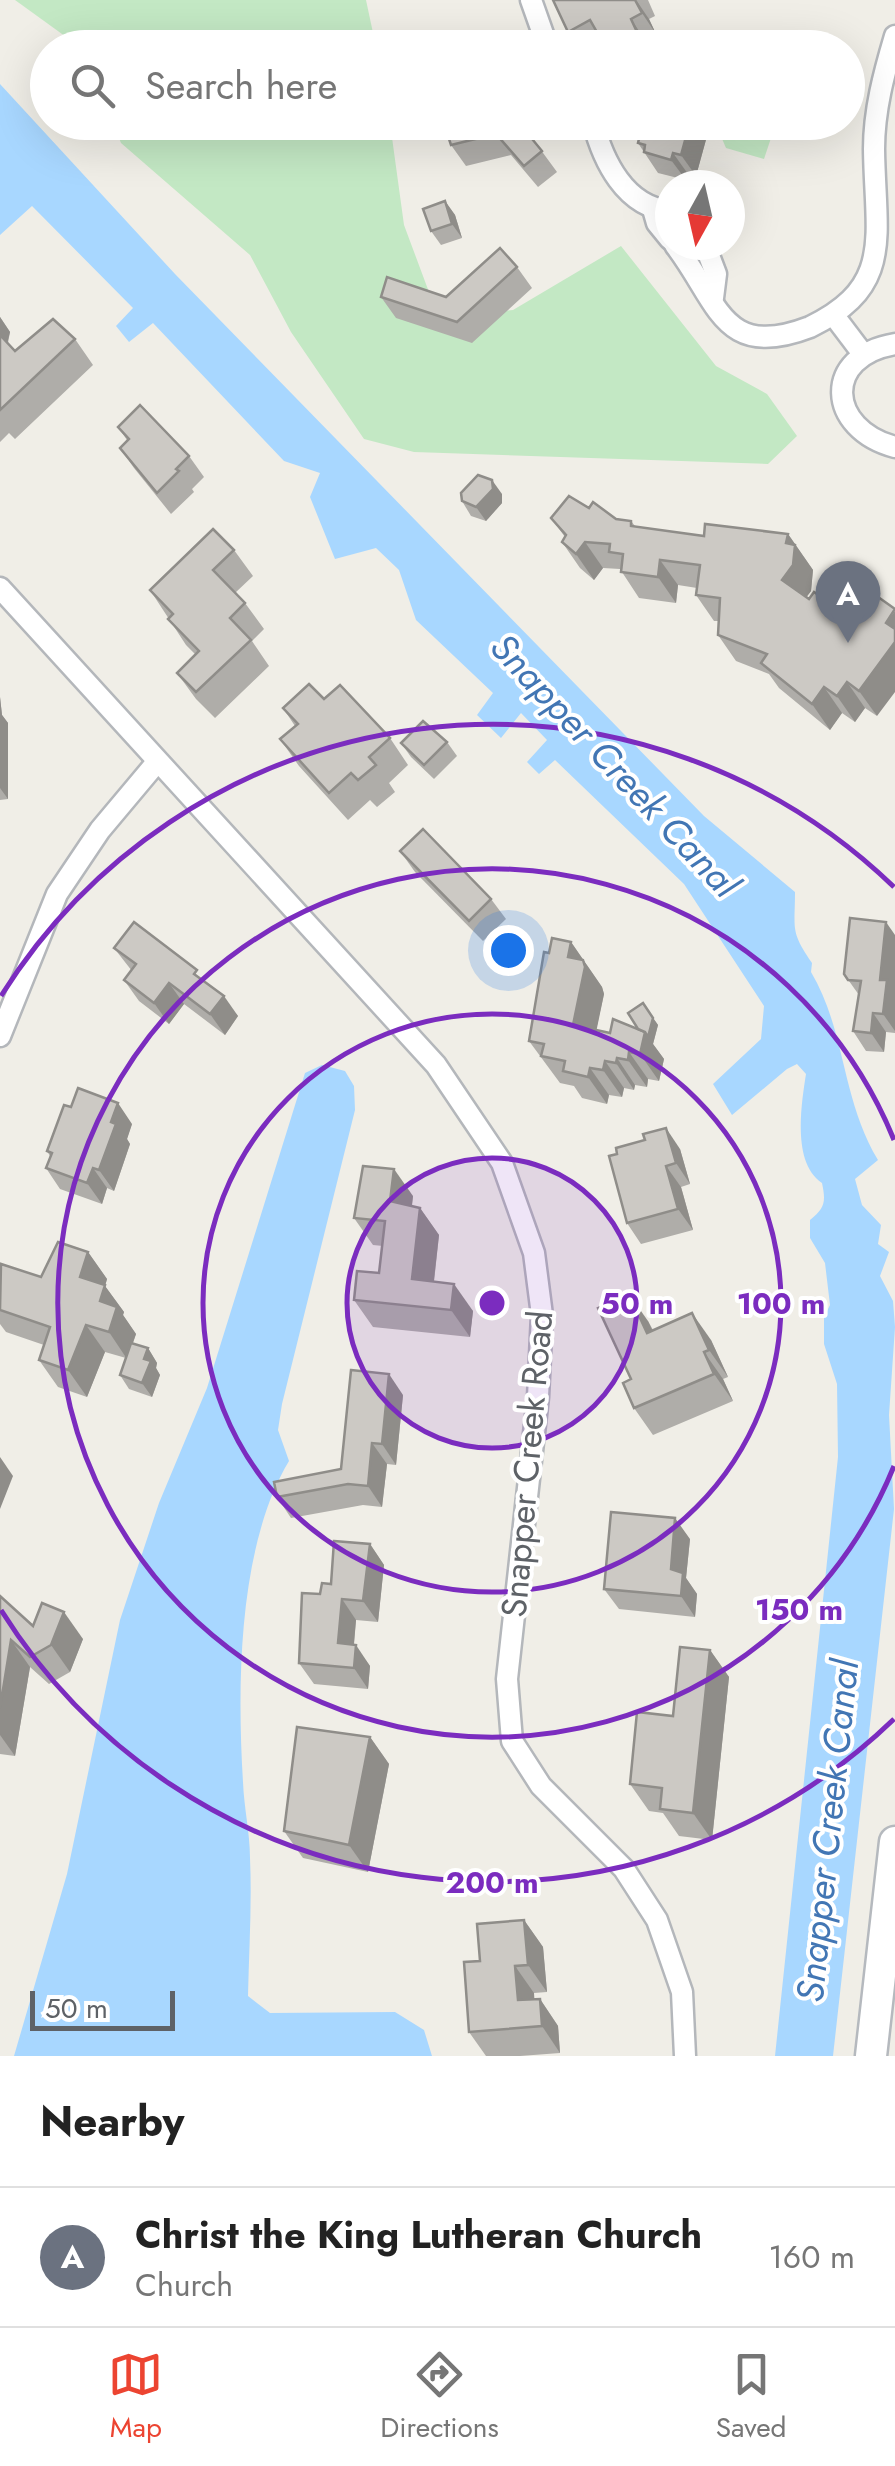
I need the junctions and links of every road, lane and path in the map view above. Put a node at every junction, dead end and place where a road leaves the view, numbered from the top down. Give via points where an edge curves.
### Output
1 (531, 0) edge
2 (542, 30) edge
3 (895, 36) edge
4 (600, 140) edge
5 (655, 205) edge
6 (685, 260) edge
7 (711, 260) edge
8 (712, 298) junction
9 (835, 317) junction
10 (895, 344) edge
11 (863, 354) junction
12 (895, 448) edge
13 (0, 588) edge
14 (157, 762) junction
15 (0, 1036) edge
16 (895, 1842) edge
17 (684, 2056) edge
18 (871, 2056) edge

1 - 2 street
3 - 9 street via 874,145 884,264 874,283
4 - 5 street via 613,176
6 - 8 street
7 - 8 street
8 - 9 street via 727,326 751,338 787,336
9 - 11 street
10 - 11 street
11 - 12 street via 842,386 844,410 858,428
13 - 14 street, Snapper Creek Road
14 - 15 street via 56,894
14 - 17 street, Snapper Creek Road via 436,1065 484,1131 516,1196 538,1272 542,1337 508,1678 512,1741 541,1786 624,1870 657,1920 682,1992
16 - 18 main road

